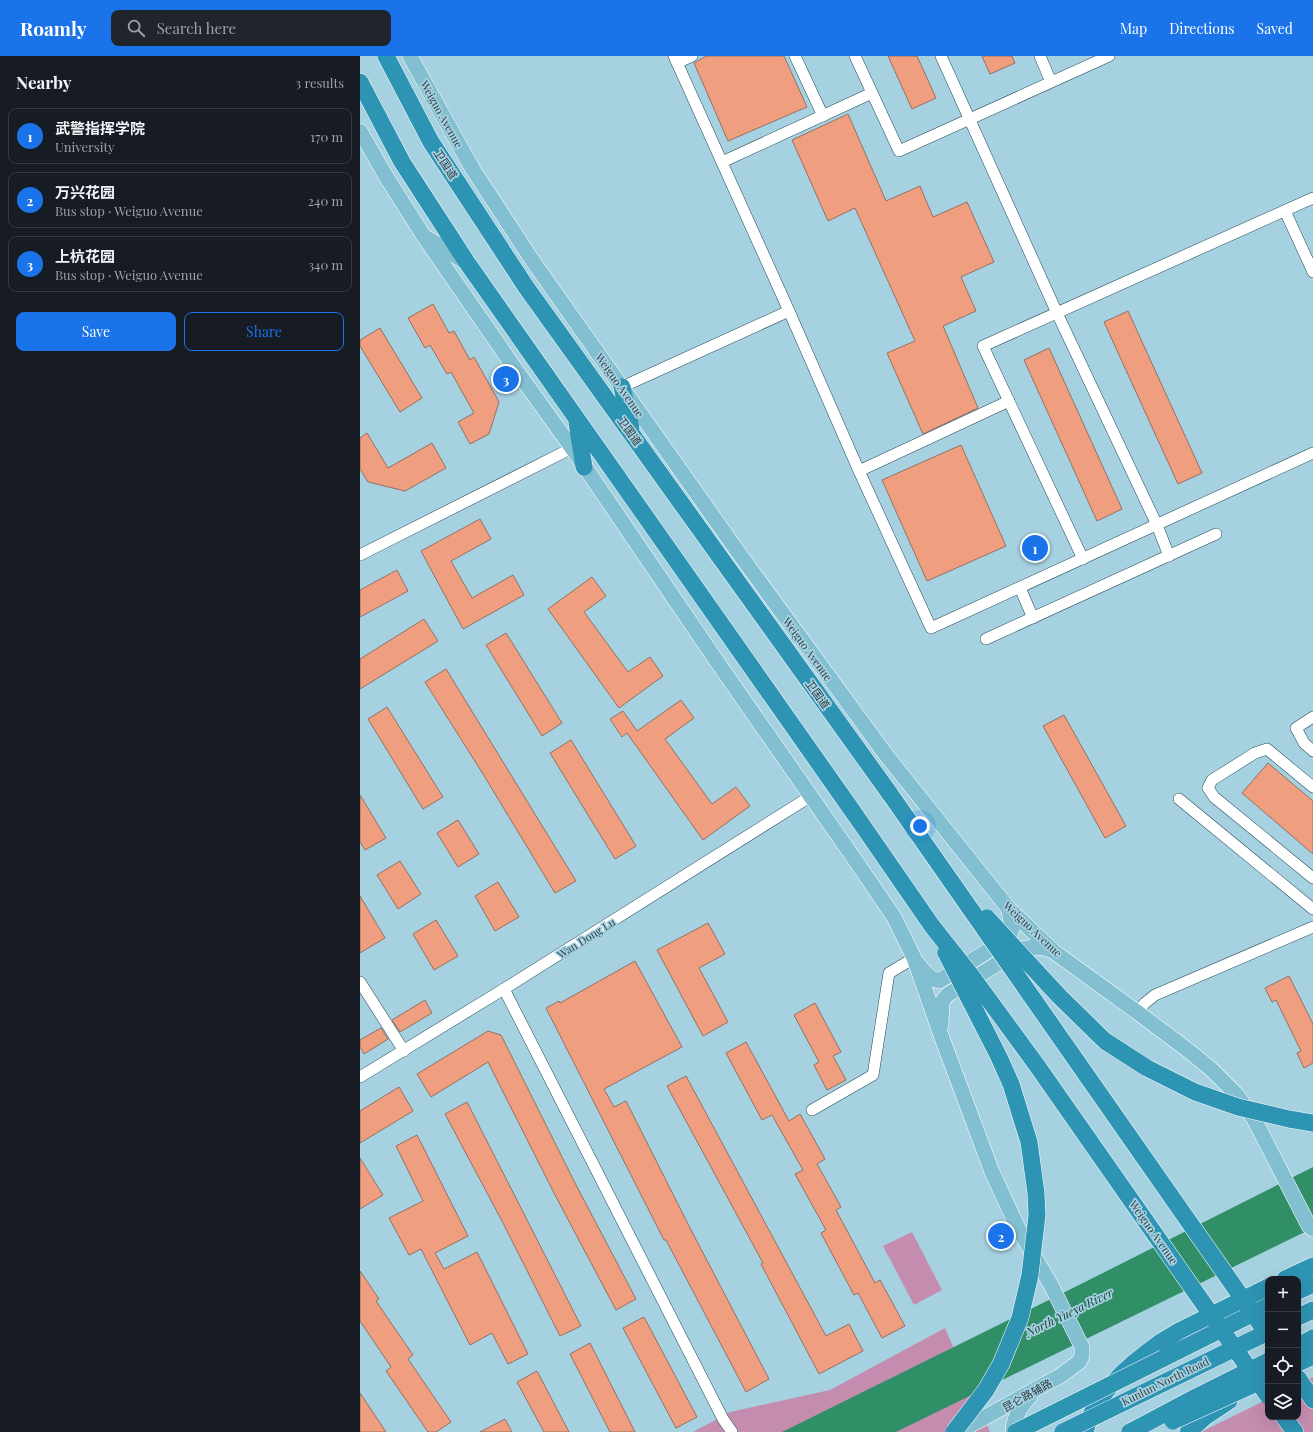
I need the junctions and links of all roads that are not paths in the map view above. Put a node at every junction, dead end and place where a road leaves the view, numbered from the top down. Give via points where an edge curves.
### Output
1 (386, 56) edge
2 (410, 56) edge
3 (692, 56) edge
4 (795, 56) edge
5 (855, 56) edge
6 (942, 56) edge
7 (1040, 56) edge
8 (1109, 56) edge
9 (675, 60) edge
10 (360, 82) edge
11 (1051, 82) junction
12 (872, 93) junction
13 (823, 116) junction
14 (970, 119) junction
15 (360, 131) edge
16 (722, 162) junction
17 (1313, 198) edge
18 (1285, 211) junction
19 (423, 235) junction
20 (468, 264) junction
21 (1313, 272) edge
22 (789, 311) junction
23 (1057, 313) junction
24 (585, 370) junction
25 (622, 387) junction
26 (1009, 402) junction
27 (576, 419) junction
28 (633, 436) junction
29 (572, 448) junction
30 (1313, 453) edge
31 (584, 466) junction
32 (859, 471) junction
33 (1157, 525) junction
34 (1216, 534) dead end
35 (360, 556) edge
36 (1169, 556) junction
37 (1083, 559) junction
38 (1020, 588) junction
39 (1033, 618) junction
40 (986, 639) dead end
41 (1313, 718) edge
42 (1313, 751) edge
43 (1313, 787) edge
44 (811, 796) junction
45 (1179, 799) dead end
46 (941, 867) junction
47 (1313, 878) edge
48 (1009, 909) junction
49 (1313, 909) edge
50 (932, 926) junction
51 (1313, 927) edge
52 (1053, 951) junction
53 (914, 958) junction
54 (360, 982) edge
55 (504, 989) junction
56 (1137, 1012) junction
57 (942, 1038) junction
58 (404, 1050) junction
59 (360, 1077) edge
60 (812, 1110) dead end
61 (1313, 1122) edge
62 (1311, 1228) edge
63 (1313, 1266) edge
64 (1291, 1276) edge
65 (1313, 1284) edge
66 (1265, 1288) edge
67 (1301, 1290) edge
68 (1265, 1308) edge
69 (1313, 1310) edge
70 (1301, 1316) edge
71 (1265, 1331) edge
72 (1265, 1333) edge
73 (1313, 1338) edge
74 (1301, 1344) edge
75 (1313, 1356) edge
76 (1265, 1362) edge
77 (1301, 1362) edge
78 (1301, 1381) edge
79 (1301, 1382) edge
80 (1248, 1387) junction
81 (1265, 1387) edge
82 (1265, 1390) edge
83 (1033, 1392) junction
84 (1313, 1393) edge
85 (1313, 1400) edge
86 (1279, 1420) edge
87 (1286, 1420) edge
88 (732, 1432) edge
89 (954, 1432) edge
90 (958, 1432) edge
91 (1013, 1432) edge
92 (1016, 1432) edge
93 (1063, 1432) edge
94 (1085, 1432) edge
95 (1130, 1432) edge
96 (1143, 1432) edge
97 (1188, 1432) edge
98 (1285, 1432) edge
99 (1295, 1432) edge

1 - 24 highway, 卫国道 via 431,142 526,287
2 - 25 main road, Weiguo Avenue via 472,168 532,260
3 - 9 street
4 - 13 street
5 - 12 street
6 - 14 street
7 - 11 street
8 - 11 street
9 - 16 street
10 - 20 highway via 402,162
11 - 14 street
12 - 13 street
12 - 14 street via 900,151
13 - 16 street
14 - 23 street
15 - 19 main road
16 - 22 street
17 - 18 street
18 - 21 street
18 - 23 street
19 - 20 main road
19 - 29 main road
20 - 27 highway
22 - 25 street
22 - 32 street
23 - 26 street via 983,346
23 - 33 street
24 - 25 main road
24 - 28 highway, 卫国道
25 - 28 highway
25 - 48 main road, Weiguo Avenue via 886,755
26 - 32 street
26 - 37 street
27 - 31 highway
27 - 50 highway, Weiguo Avenue, bridge
28 - 46 highway, 卫国道, bridge
29 - 31 main road
29 - 35 street
30 - 33 street
31 - 44 main road
32 - 38 street via 931,628
33 - 36 street
33 - 37 street
34 - 36 street
36 - 39 street
37 - 38 street
38 - 39 street
39 - 40 street
41 - 42 street via 1296,728 1304,743
43 - 47 street via 1267,749 1255,753 1212,780 1208,788 1214,797
44 - 53 main road via 894,917
44 - 55 street, Wan Dong Lu
45 - 49 street
46 - 61 highway, bridge via 1058,996 1106,1041 1147,1068 1194,1092 1238,1107
46 - 71 highway, bridge
48 - 52 main road, Weiguo Avenue
48 - 53 main road via 1012,929 1009,938 939,981 928,976
50 - 81 highway, Weiguo Avenue, bridge via 1038,1066
50 - 89 highway, bridge via 1011,1084 1029,1142 1036,1192 1035,1236 1030,1275 1020,1318 1001,1364 986,1390
51 - 56 street via 1155,995
52 - 56 main road, Weiguo Avenue
52 - 57 main road via 1035,947 1021,949 947,995 942,1002
53 - 57 main road
53 - 60 street via 889,973 873,1075
54 - 58 street
55 - 58 street, Wan Dong Lu
55 - 88 street via 722,1418
56 - 62 main road, Weiguo Avenue via 1212,1070 1237,1095 1254,1119
57 - 83 main road, 昆仑路辅路 via 992,1172 1018,1228 1082,1347 1079,1362
58 - 59 street, Wan Dong Lu
63 - 64 highway
65 - 67 highway
66 - 94 highway, bridge via 1179,1331 1142,1355 1100,1400
68 - 92 highway, bridge
69 - 70 highway
72 - 93 highway, Kunlun North Road, bridge
73 - 74 highway, bridge
75 - 77 highway, bridge
76 - 95 highway, bridge
78 - 84 highway
79 - 85 highway
80 - 82 highway, bridge
80 - 96 highway, bridge
80 - 97 highway, bridge
83 - 90 main road, 昆仑路辅路
83 - 91 main road via 1021,1407
86 - 98 highway
87 - 99 highway

